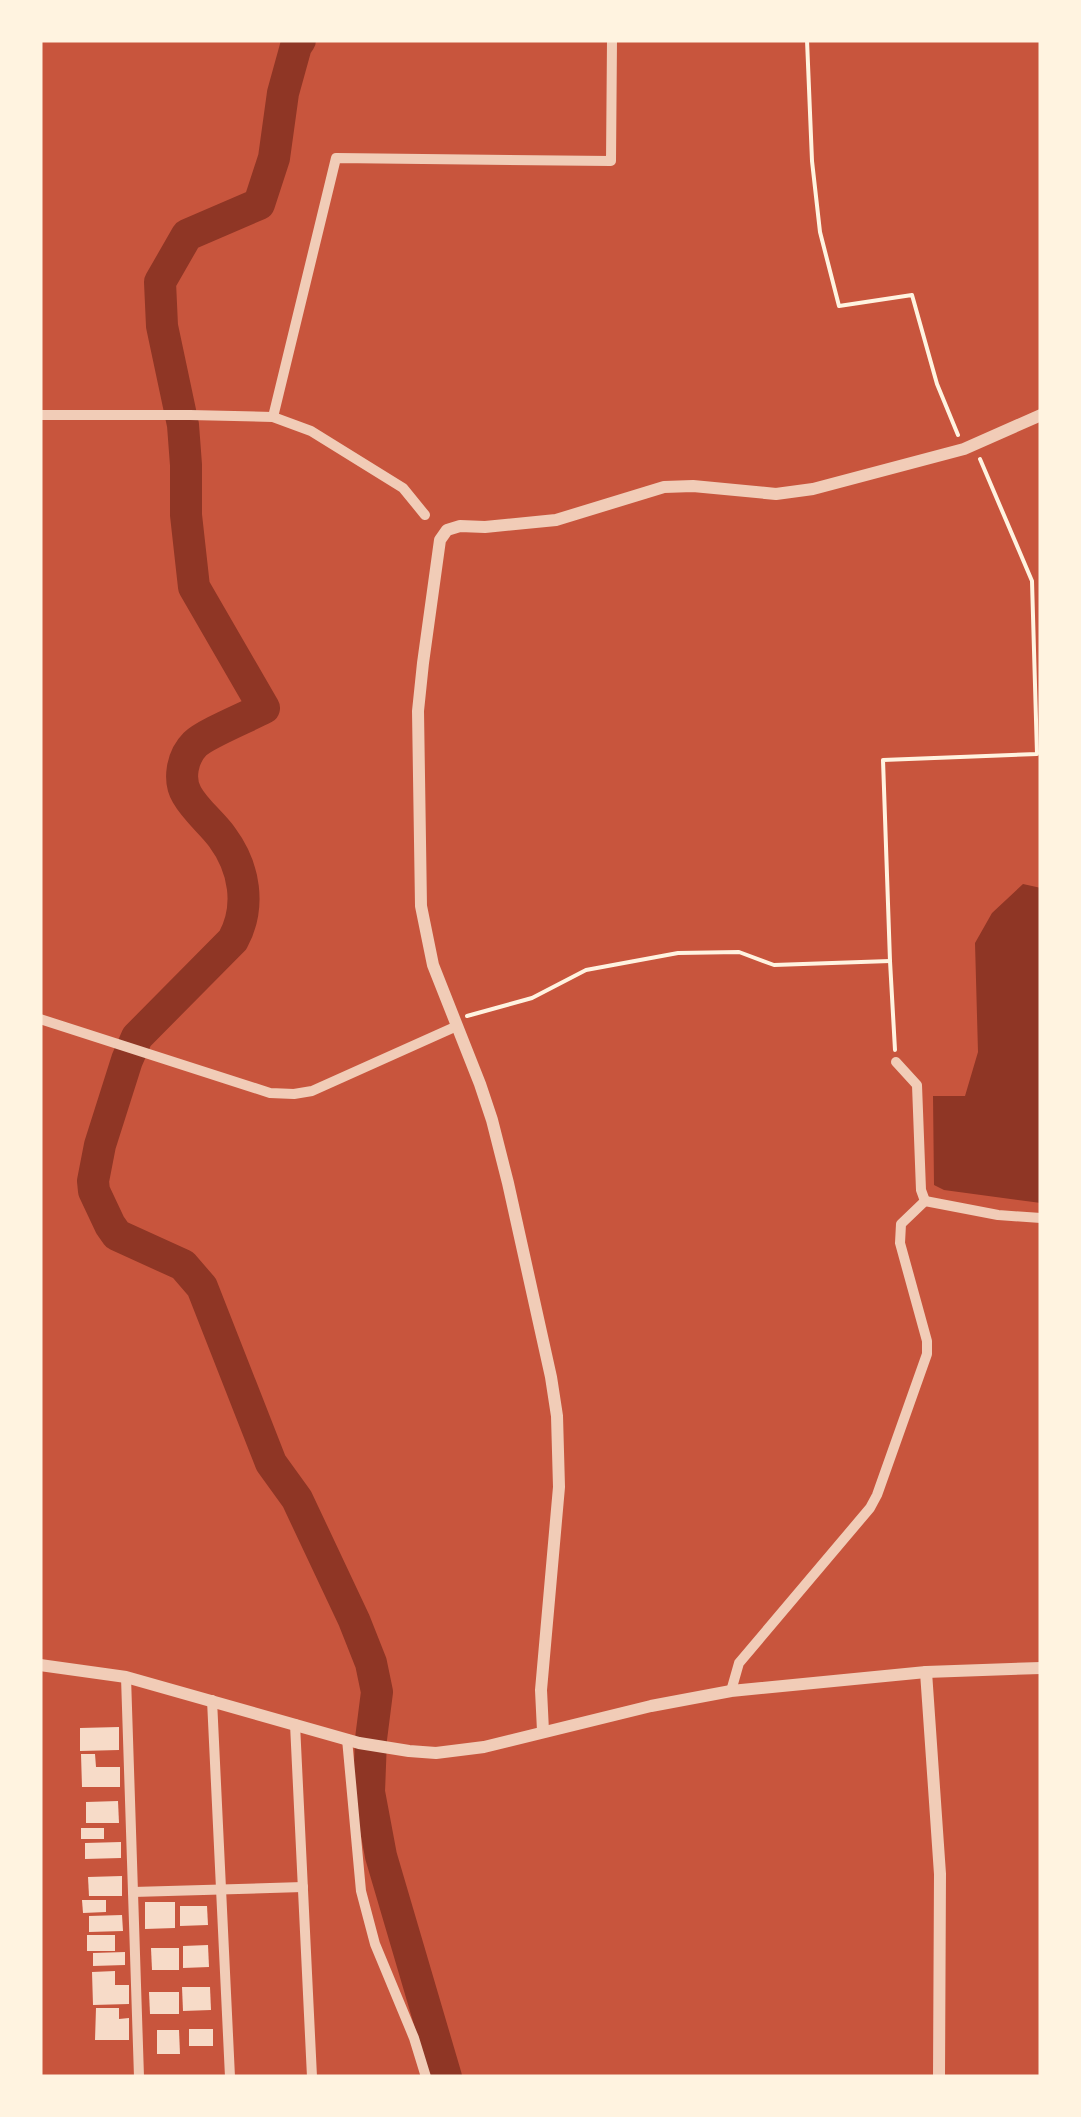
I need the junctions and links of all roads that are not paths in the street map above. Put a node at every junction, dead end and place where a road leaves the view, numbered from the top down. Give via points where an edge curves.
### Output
1 (612, 40) edge
2 (1041, 415) edge
3 (40, 416) edge
4 (273, 417) junction
5 (425, 515) dead end
6 (40, 1019) edge
7 (456, 1022) junction
8 (896, 1062) road end
9 (925, 1201) junction
10 (1041, 1218) edge
11 (40, 1665) edge
12 (1041, 1668) edge
13 (926, 1672) junction
14 (126, 1677) junction
15 (731, 1691) junction
16 (212, 1700) junction
17 (296, 1724) junction
18 (544, 1731) junction
19 (353, 1741) junction
20 (303, 1887) junction
21 (221, 1890) junction
22 (133, 1892) junction
23 (139, 2077) edge
24 (230, 2077) edge
25 (312, 2077) edge
26 (426, 2077) edge
27 (939, 2077) edge

1 - 4 street via 611,161 336,158
2 - 7 street via 970,447 813,489 776,494 664,487 556,520 447,530 440,540 418,711 420,871 433,965
3 - 4 street
4 - 5 street via 311,432 403,488
6 - 7 street via 270,1093 294,1094
7 - 18 street via 508,1182 557,1416 558,1487 540,1690
8 - 9 street via 917,1085
9 - 10 street
9 - 15 street via 901,1224 900,1242 927,1354 877,1494 738,1663
11 - 14 street
12 - 13 street
13 - 15 street
13 - 27 street via 940,1874
14 - 16 street
14 - 22 street
15 - 18 street
16 - 17 street
16 - 21 street
17 - 19 street
17 - 20 street
18 - 19 street via 436,1753
19 - 26 street via 360,1891
20 - 21 street
20 - 25 street
21 - 22 street
21 - 24 street
22 - 23 street

